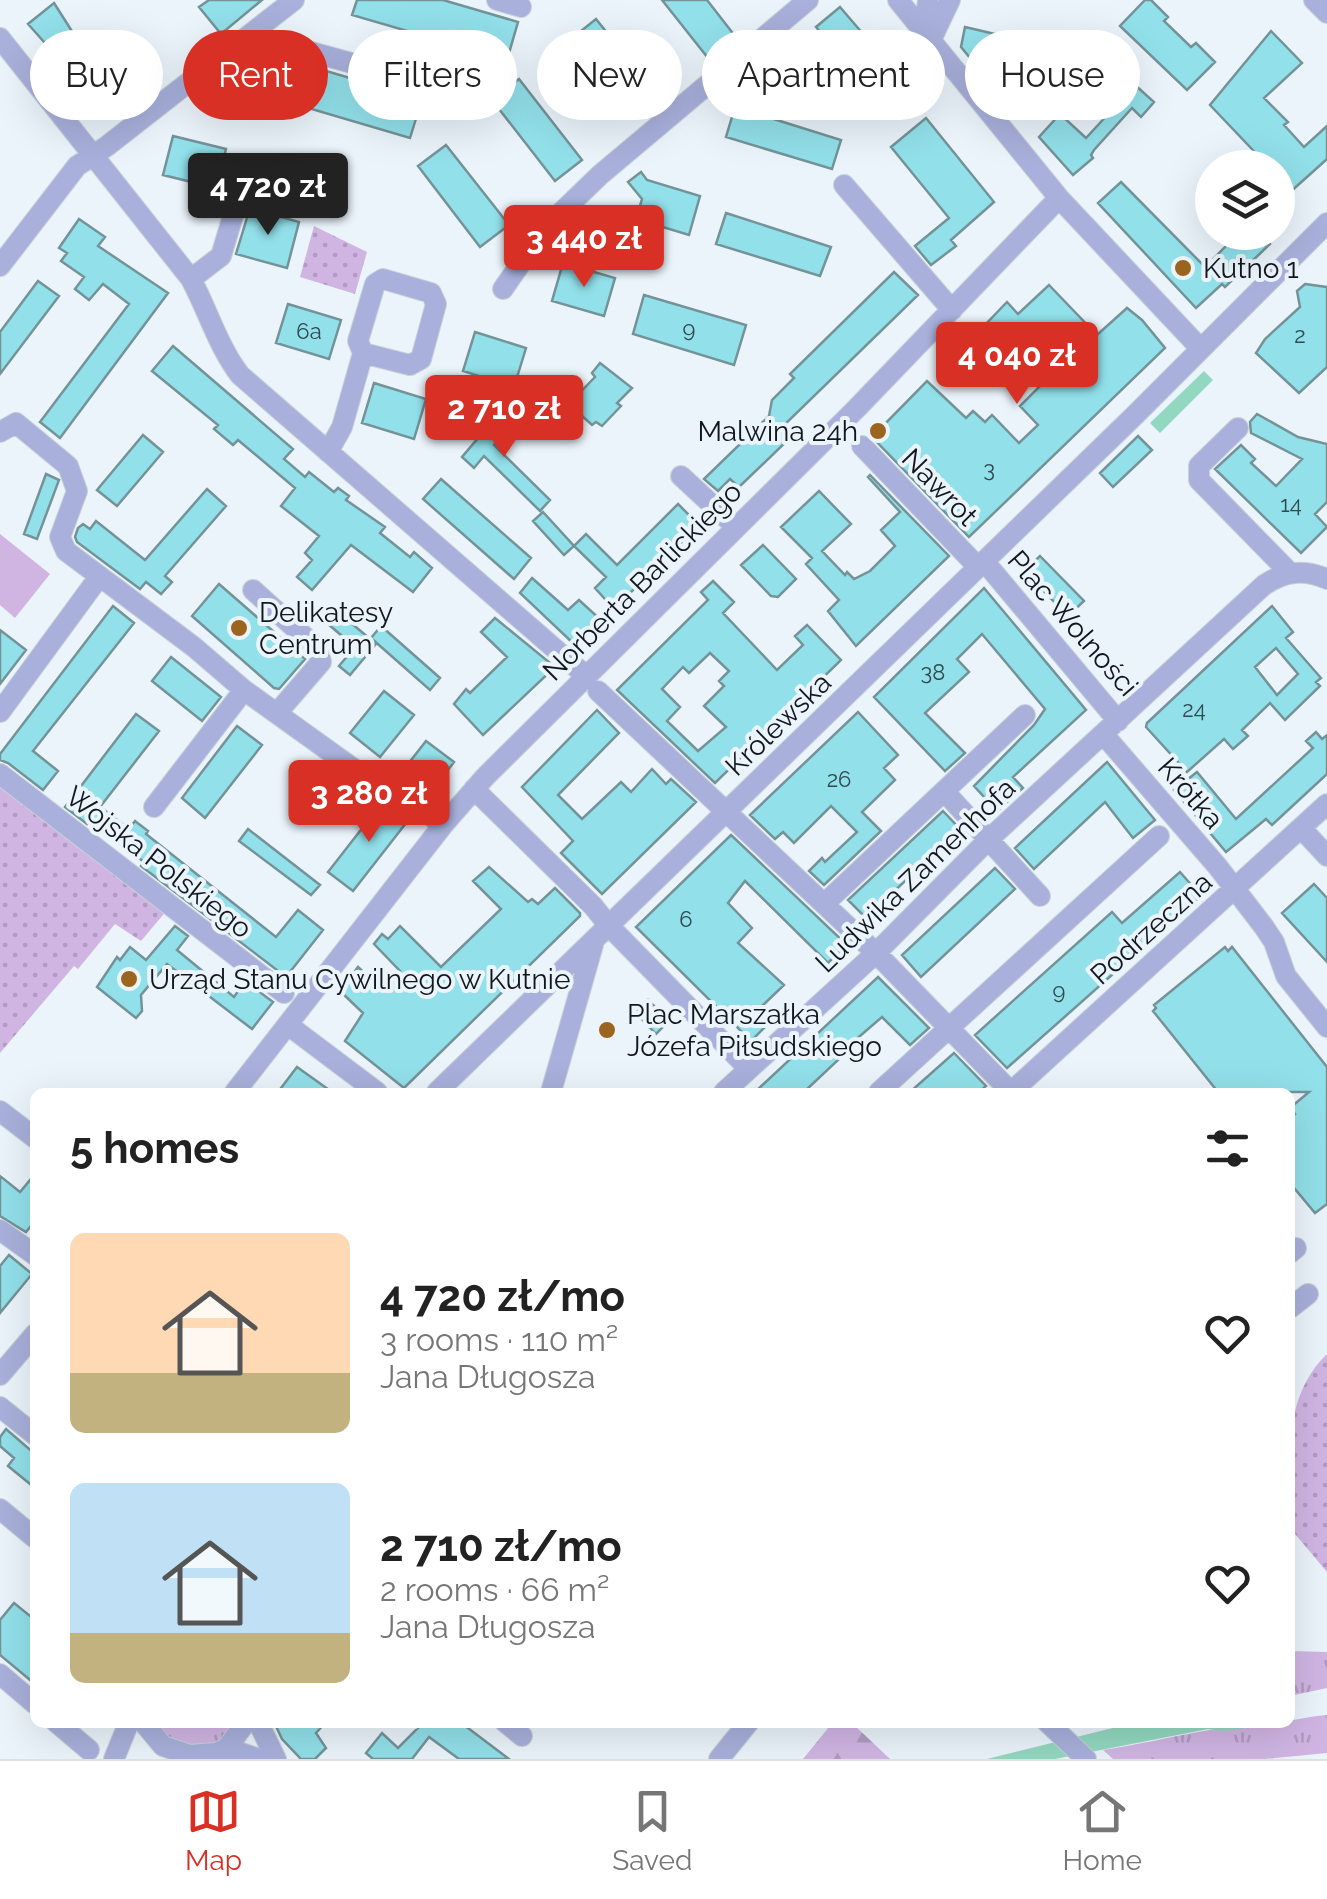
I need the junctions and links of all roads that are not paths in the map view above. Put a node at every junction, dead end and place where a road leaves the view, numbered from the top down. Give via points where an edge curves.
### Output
1 (294, 0) edge
2 (498, 0) edge
3 (808, 0) edge
4 (898, 0) edge
5 (928, 0) edge
6 (950, 0) edge
7 (1314, 0) edge
8 (521, 7) dead end
9 (1327, 13) edge
10 (256, 30) edge
11 (923, 30) edge
12 (928, 30) edge
13 (932, 30) edge
14 (0, 38) edge
15 (945, 57) edge
16 (183, 86) edge
17 (91, 156) junction
18 (844, 185) dead end
19 (1059, 198) junction
20 (238, 199) dead end
21 (1327, 223) edge
22 (0, 266) edge
23 (191, 279) junction
24 (503, 289) dead end
25 (952, 310) junction
26 (1200, 348) junction
27 (364, 353) junction
28 (1238, 428) dead end
29 (0, 432) edge
30 (862, 446) dead end
31 (328, 452) junction
32 (681, 476) dead end
33 (735, 526) junction
34 (981, 564) junction
35 (1290, 573) junction
36 (1325, 575) edge
37 (99, 577) junction
38 (253, 590) dead end
39 (592, 683) junction
40 (244, 690) junction
41 (0, 712) edge
42 (277, 713) junction
43 (1024, 714) dead end
44 (1111, 728) junction
45 (0, 774) edge
46 (474, 789) junction
47 (944, 791) junction
48 (1327, 804) edge
49 (154, 807) dead end
50 (727, 812) junction
51 (443, 824) junction
52 (1301, 828) junction
53 (1159, 836) dead end
54 (989, 839) junction
55 (1327, 856) edge
56 (1234, 890) junction
57 (1040, 896) dead end
58 (824, 904) junction
59 (602, 934) junction
60 (876, 953) junction
61 (284, 993) dead end
62 (288, 1025) junction
63 (1327, 1027) edge
64 (950, 1029) junction
65 (750, 1069) junction
66 (238, 1088) edge
67 (372, 1088) edge
68 (441, 1088) edge
69 (552, 1088) edge
70 (729, 1088) edge
71 (884, 1088) edge
72 (1007, 1088) edge
73 (1015, 1088) edge
74 (0, 1110) edge
75 (30, 1134) edge
76 (0, 1230) edge
77 (30, 1251) edge
78 (1308, 1294) dead end
79 (1295, 1304) edge
80 (30, 1340) edge
81 (0, 1375) edge
82 (0, 1407) edge
83 (30, 1431) edge
84 (0, 1510) edge
85 (30, 1534) edge
86 (0, 1674) edge
87 (30, 1700) edge
88 (63, 1728) edge
89 (127, 1728) edge
90 (147, 1728) edge
91 (241, 1728) edge
92 (261, 1728) edge
93 (743, 1728) edge
94 (1054, 1728) edge
95 (89, 1750) dead end
96 (166, 1754) edge
97 (219, 1754) edge
98 (114, 1759) edge
99 (258, 1759) edge
100 (276, 1759) edge
101 (719, 1759) edge
102 (1086, 1759) edge

1 - 10 street
2 - 8 street
3 - 24 street via 608,168 546,228
4 - 11 street
5 - 12 street
6 - 13 street
7 - 9 street
14 - 17 street
15 - 19 street
16 - 17 street
17 - 22 street
17 - 23 street
18 - 25 street
19 - 25 street, Norberta Barlickiego
19 - 26 street
20 - 23 street via 220,256
21 - 26 street, Plac Wolności
23 - 31 street via 240,375
25 - 33 street, Norberta Barlickiego
26 - 34 street, Plac Wolności
27 - 27 street via 410,366 420,359 436,304 431,294 384,279 375,284 358,341
27 - 31 street
28 - 35 street via 1199,466 1200,480
29 - 37 street via 16,422 68,466 77,491 60,537
30 - 34 street, Nawrot
31 - 39 street
32 - 33 street
33 - 39 street, Norberta Barlickiego
34 - 44 street, Plac Wolności
34 - 50 street, Królewska
35 - 36 street
35 - 44 street, Plac Wolności via 1264,585
37 - 40 street
37 - 41 street
38 - 42 street via 321,655
39 - 46 street, Norberta Barlickiego
39 - 50 street
40 - 42 street
40 - 49 street
42 - 51 street
43 - 47 street
44 - 54 street, Ludwika Zamenhofa
44 - 56 street, Krótka
45 - 61 street, Wojska Polskiego
46 - 51 street, Norberta Barlickiego
46 - 59 street via 593,906
47 - 54 street
47 - 58 street
48 - 52 street, Podrzeczna
50 - 58 street
50 - 59 street, Królewska
51 - 62 street, Norberta Barlickiego
52 - 55 street
52 - 56 street, Podrzeczna
53 - 64 street
54 - 57 street
54 - 60 street, Ludwika Zamenhofa
56 - 63 street, Krótka via 1274,942 1286,976
56 - 73 street, Podrzeczna
58 - 60 street
59 - 65 street
59 - 68 street
59 - 69 street
60 - 64 street
60 - 65 street, Ludwika Zamenhofa
62 - 66 street, Norberta Barlickiego
62 - 67 street
64 - 71 street
64 - 72 street
65 - 70 street
74 - 75 street
76 - 77 street
78 - 79 street
80 - 81 street
82 - 83 street
84 - 85 street
86 - 87 street
88 - 95 street
89 - 98 street
90 - 96 street
91 - 97 street
92 - 100 street
93 - 101 street
94 - 102 street
96 - 97 street
97 - 99 street

